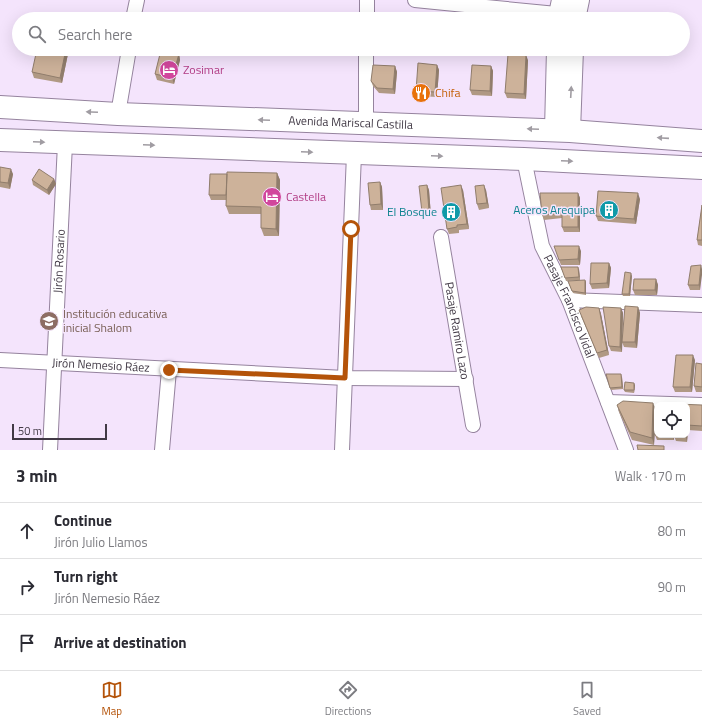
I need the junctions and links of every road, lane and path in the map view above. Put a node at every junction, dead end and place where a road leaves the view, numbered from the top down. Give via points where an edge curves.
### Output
1 (136, 0) edge
2 (367, 0) edge
3 (415, 0) edge
4 (467, 2) edge
5 (568, 11) edge
6 (134, 12) edge
7 (367, 12) edge
8 (127, 56) edge
9 (366, 56) edge
10 (557, 56) edge
11 (572, 56) edge
12 (0, 107) edge
13 (118, 114) junction
14 (366, 124) junction
15 (562, 130) junction
16 (0, 140) edge
17 (702, 141) edge
18 (65, 144) junction
19 (354, 154) junction
20 (524, 159) junction
21 (702, 168) edge
22 (441, 237) dead end
23 (569, 300) junction
24 (702, 305) edge
25 (0, 360) edge
26 (54, 362) junction
27 (169, 370) junction
28 (345, 378) junction
29 (466, 379) junction
30 (608, 402) junction
31 (702, 405) edge
32 (473, 425) dead end
33 (50, 450) edge
34 (162, 450) edge
35 (342, 450) edge
36 (626, 450) edge

1 - 6 street
2 - 7 street
3 - 4 street
4 - 5 street
8 - 13 street
9 - 14 street
10 - 15 main road
15 -> 11 main road
13 -> 12 highway, Avenida Mariscal Castilla
14 -> 13 highway, Avenida Mariscal Castilla
15 -> 14 highway, Avenida Mariscal Castilla
17 -> 15 highway, Avenida Mariscal Castilla
16 -> 18 highway
18 -> 19 highway
18 - 26 street, Jirón Rosario
19 -> 20 highway
19 - 28 street
20 -> 21 highway
20 - 23 street, Pasaje Francisco Vidal via 542,246
22 - 29 street, Pasaje Ramiro Lazo
23 - 24 street
23 - 30 street, Pasaje Francisco Vidal
25 - 26 street, Jirón Nemesio Ráez
26 - 27 street, Jirón Nemesio Ráez
26 - 33 street, Jirón Rosario
27 - 28 street, Jirón Nemesio Ráez
27 - 34 street
28 - 29 street, Jirón Nemesio Ráez
28 - 35 street
29 - 32 street, Pasaje Ramiro Lazo
30 - 31 street
30 - 36 street, Pasaje Francisco Vidal

